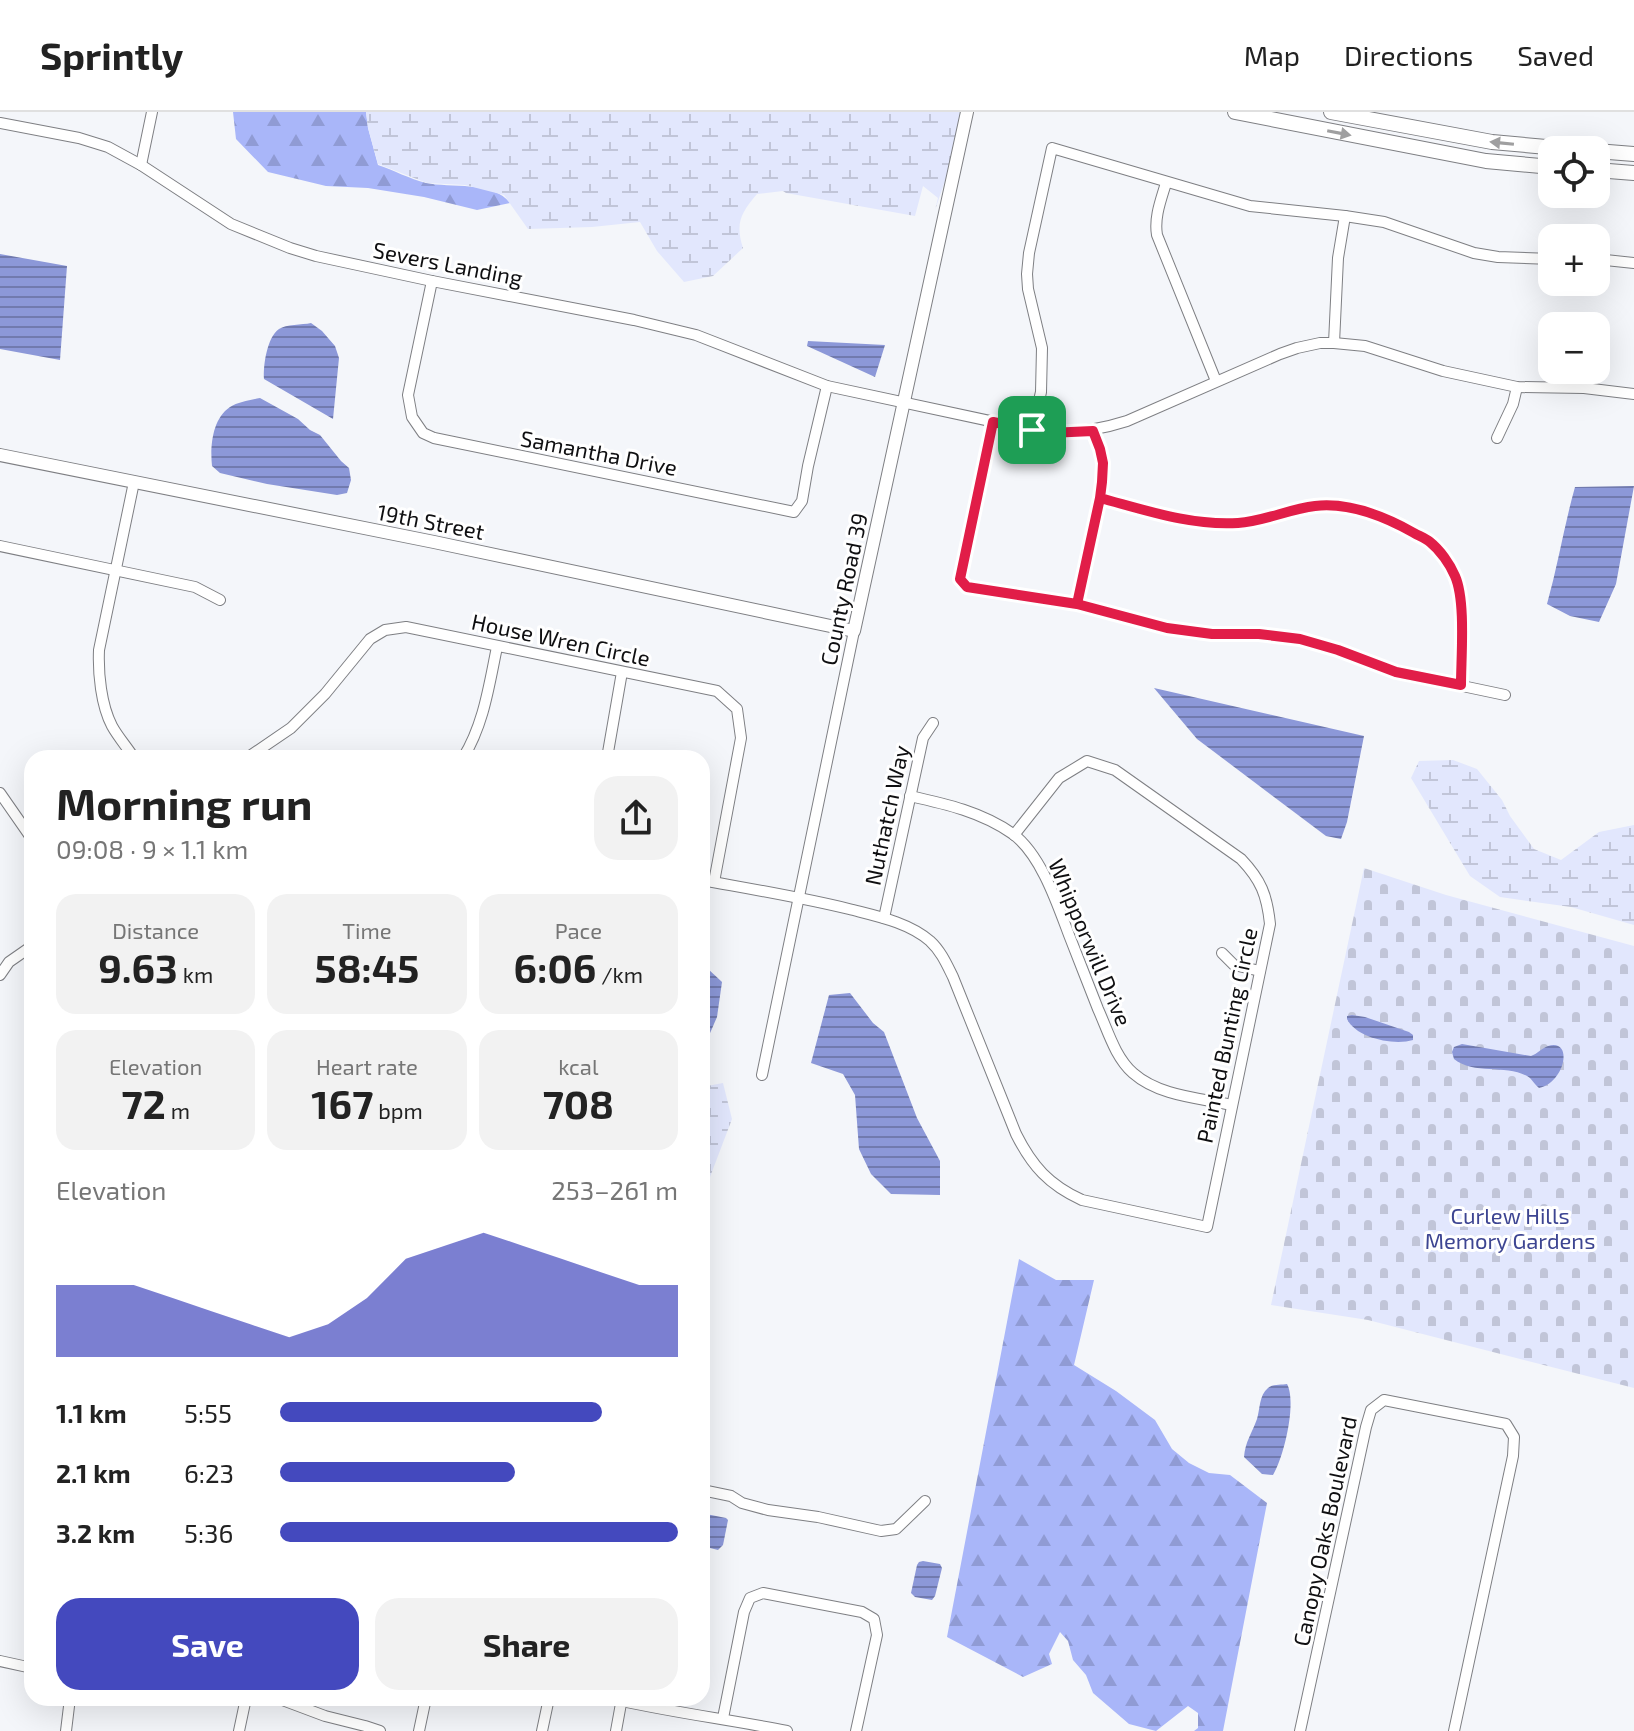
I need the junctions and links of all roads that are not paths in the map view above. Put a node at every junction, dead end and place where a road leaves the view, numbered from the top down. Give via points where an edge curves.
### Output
1 (152, 112) edge
2 (967, 112) edge
3 (1235, 112) edge
4 (1331, 112) edge
5 (0, 123) edge
6 (1538, 146) edge
7 (1610, 152) edge
8 (1634, 154) edge
9 (141, 165) junction
10 (1538, 166) edge
11 (1610, 171) edge
12 (1634, 173) edge
13 (1166, 183) junction
14 (1345, 216) junction
15 (1538, 258) edge
16 (1610, 260) edge
17 (1634, 263) edge
18 (432, 281) junction
19 (1334, 343) junction
20 (1216, 381) junction
21 (827, 386) junction
22 (1517, 387) junction
23 (1634, 394) edge
24 (904, 403) junction
25 (993, 422) junction
26 (1032, 430) junction
27 (1093, 431) junction
28 (1497, 438) dead end
29 (0, 455) edge
30 (134, 482) junction
31 (1100, 498) junction
32 (0, 546) edge
33 (116, 569) junction
34 (220, 600) dead end
35 (1077, 604) junction
36 (854, 631) junction
37 (497, 647) junction
38 (622, 672) junction
39 (1461, 685) junction
40 (1505, 695) dead end
41 (933, 723) dead end
42 (129, 750) edge
43 (259, 750) edge
44 (468, 750) edge
45 (608, 750) edge
46 (910, 796) junction
47 (1, 797) edge
48 (24, 828) edge
49 (1014, 835) junction
50 (710, 872) edge
51 (710, 881) edge
52 (800, 897) junction
53 (884, 918) junction
54 (24, 952) edge
55 (1222, 953) dead end
56 (1260, 971) junction
57 (0, 975) edge
58 (762, 1075) dead end
59 (1232, 1105) junction
60 (710, 1492) edge
61 (925, 1501) dead end
62 (0, 1661) edge
63 (24, 1666) edge
64 (69, 1706) edge
65 (244, 1706) edge
66 (311, 1706) edge
67 (424, 1706) edge
68 (547, 1706) edge
69 (621, 1706) edge
70 (647, 1706) edge
71 (723, 1718) junction
72 (66, 1731) edge
73 (239, 1731) edge
74 (380, 1731) edge
75 (419, 1731) edge
76 (542, 1731) edge
77 (616, 1731) edge
78 (787, 1731) edge
79 (856, 1731) edge
80 (1300, 1731) edge
81 (1454, 1731) edge

1 - 9 street
2 - 24 street, County Road 39
3 -> 10 main road via 1486,161
6 -> 4 main road
5 - 9 street, Severs Landing via 79,138
7 - 8 main road
9 - 18 street, Severs Landing via 231,224 290,248
11 - 12 main road
13 - 14 street via 1250,206
13 - 20 street via 1157,235
13 - 26 street via 1052,148 1027,274 1042,348 1041,392
14 - 15 street via 1384,222 1474,253
14 - 19 street
16 - 17 street
18 - 21 street, Severs Landing via 696,335
18 - 21 street, Samantha Drive via 408,395 412,417 434,438 794,512 802,501
19 - 20 street, Severs Landing via 1297,348
19 - 22 street, Severs Landing via 1365,346
20 - 27 street, Severs Landing
21 - 24 street, Severs Landing
22 - 23 street, Severs Landing
22 - 28 street
24 - 25 street, Severs Landing
24 - 36 street, County Road 39
25 - 26 street, Severs Landing
25 - 35 street via 960,579 967,587
26 - 27 street, Severs Landing
27 - 31 street via 1103,463
29 - 30 street, 19th Street
30 - 33 street
30 - 36 street, 19th Street
31 - 35 street
31 - 39 street via 1223,523 1315,506 1344,506 1399,524 1429,542 1456,578
32 - 33 street
33 - 34 street via 195,587
33 - 42 street via 98,668 111,723
35 - 39 street via 1167,628 1300,639 1396,672
36 - 52 street, County Road 39
37 - 38 street, House Wren Circle
37 - 43 street, House Wren Circle via 406,627 385,630 370,639 291,728
37 - 44 street via 482,718
38 - 45 street
38 - 50 street, House Wren Circle via 717,691 737,709 741,738
39 - 40 street
41 - 46 street, Nuthatch Way via 923,738
46 - 49 street, Whipporwill Drive via 963,809
46 - 53 street, Nuthatch Way
47 - 48 street
49 - 56 street, Painted Bunting Circle via 1059,778 1087,761 1115,770 1256,875 1268,902 1270,924
49 - 59 street, Whipporwill Drive via 1050,885 1123,1061 1157,1088
51 - 52 street
52 - 53 street
52 - 58 street, County Road 39
53 - 59 street, Painted Bunting Circle via 930,941 945,959 1026,1155 1043,1176 1070,1194 1207,1227
54 - 57 street
55 - 56 street via 1234,965
56 - 59 street, Painted Bunting Circle
60 - 61 street via 768,1510 881,1531 896,1529
62 - 63 street
64 - 72 street
65 - 73 street
66 - 74 street via 325,1716
67 - 75 street
68 - 76 street
69 - 77 street
70 - 71 street
71 - 78 street
71 - 79 street via 744,1612 750,1598 763,1593 862,1612 874,1619 877,1635
80 - 81 street, Canopy Oaks Boulevard via 1366,1427 1371,1410 1384,1400 1506,1424 1514,1437

